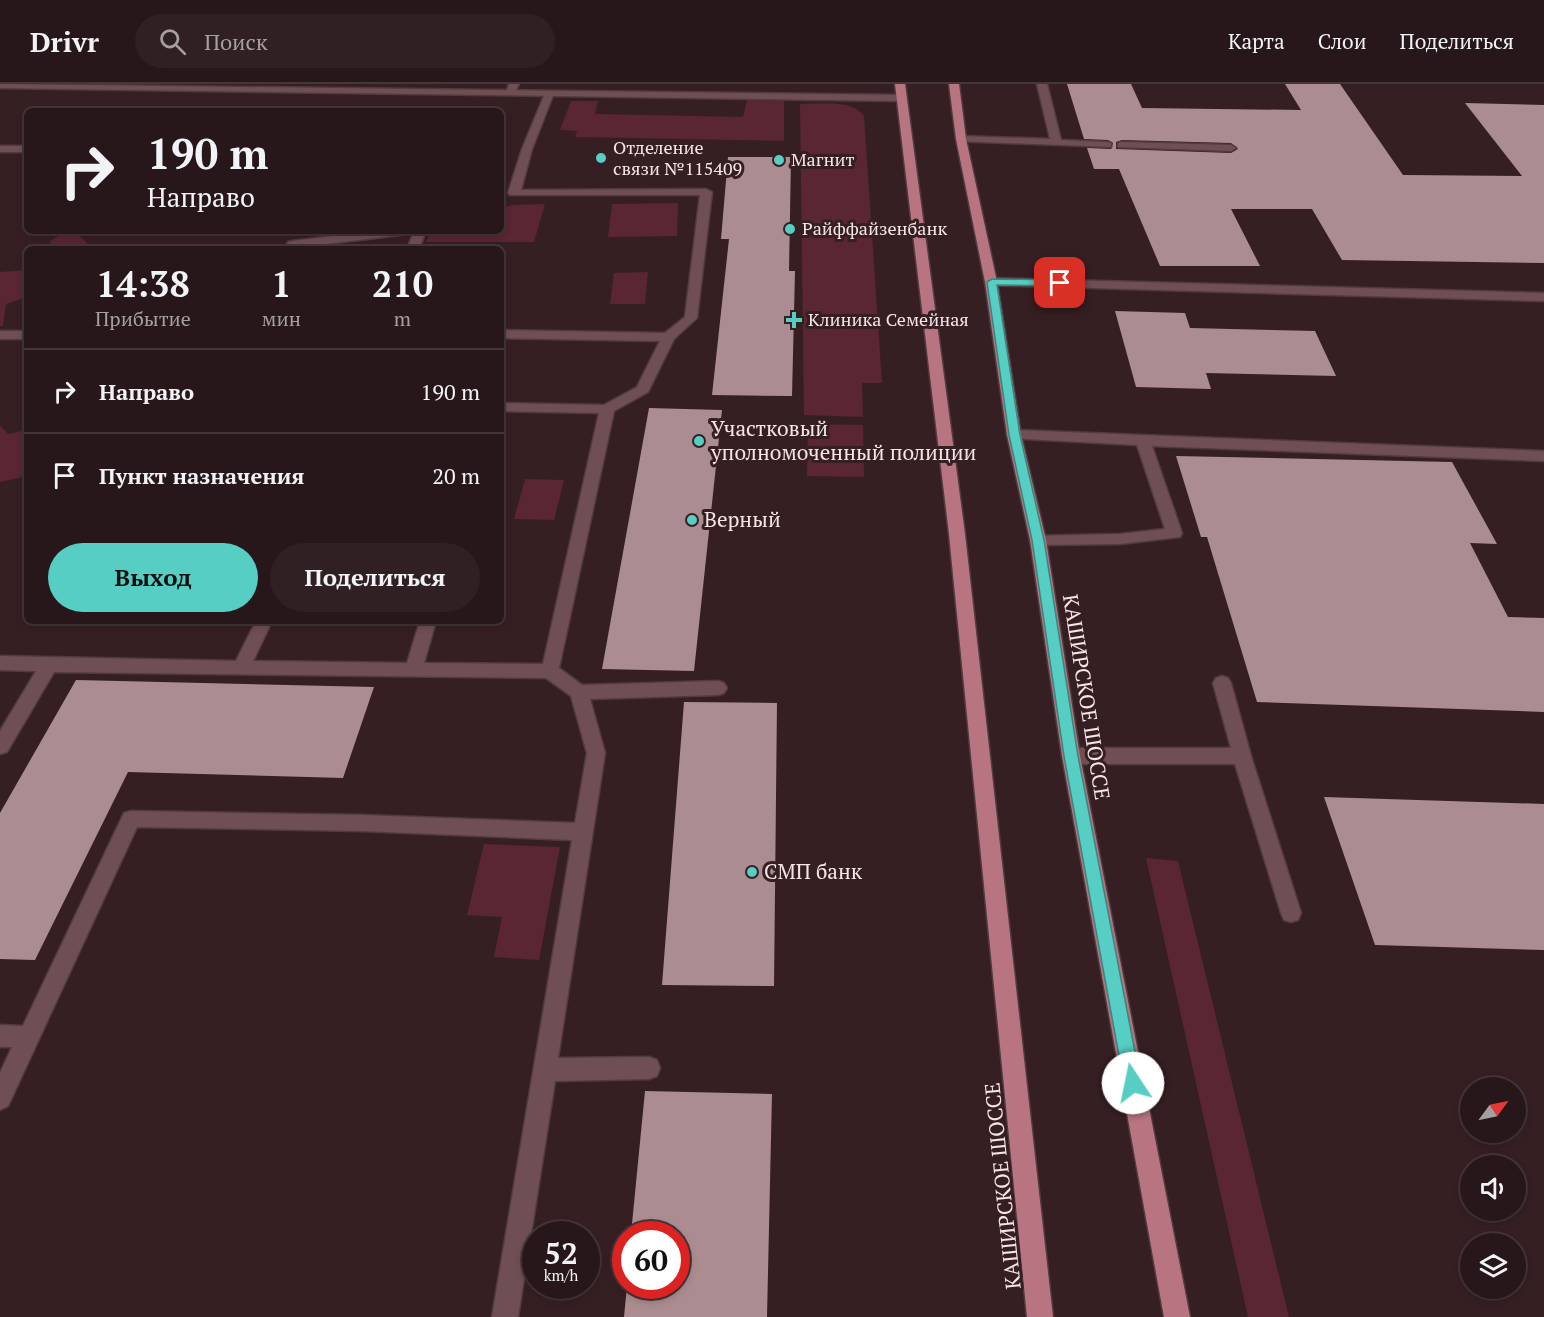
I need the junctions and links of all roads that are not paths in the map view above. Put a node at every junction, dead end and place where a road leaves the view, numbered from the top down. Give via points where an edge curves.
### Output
1 (954, 84) edge
2 (1042, 84) edge
3 (2, 87) edge
4 (512, 88) edge
5 (901, 91) edge
6 (549, 93) junction
7 (961, 139) junction
8 (1056, 143) junction
9 (1107, 145) dead end
10 (1122, 145) dead end
11 (1231, 148) dead end
12 (0, 149) edge
13 (24, 149) edge
14 (507, 197) edge
15 (360, 234) edge
16 (292, 246) edge
17 (992, 282) junction
18 (1544, 297) edge
19 (504, 334) edge
20 (0, 335) edge
21 (24, 335) edge
22 (668, 337) junction
23 (504, 406) edge
24 (608, 409) junction
25 (1014, 435) junction
26 (1143, 441) junction
27 (1544, 456) edge
28 (1038, 540) junction
29 (263, 624) edge
30 (427, 624) edge
31 (0, 663) edge
32 (49, 665) junction
33 (241, 668) junction
34 (414, 668) junction
35 (550, 670) junction
36 (1222, 683) dead end
37 (718, 688) dead end
38 (579, 692) junction
39 (0, 747) edge
40 (1071, 756) junction
41 (1242, 756) junction
42 (583, 832) junction
43 (1291, 912) dead end
44 (0, 1036) edge
45 (28, 1037) junction
46 (649, 1068) dead end
47 (544, 1070) junction
48 (0, 1098) edge
49 (505, 1317) edge
50 (1040, 1317) edge
51 (1177, 1317) edge

1 - 7 main road, КАШИРСКОЕ ШОССЕ
2 - 8 street
3 - 4 street
4 - 6 street
5 - 6 street
5 - 50 main road, КАШИРСКОЕ ШОССЕ via 957,534
6 - 14 street
7 - 8 street
7 - 17 main road, КАШИРСКОЕ ШОССЕ
8 - 9 street
10 - 11 street
12 - 13 street
14 - 22 street via 706,192 692,318
15 - 16 street
17 - 18 street
17 - 25 main road, КАШИРСКОЕ ШОССЕ
19 - 22 street
20 - 21 street
22 - 24 street via 643,389
23 - 24 street
24 - 35 street
25 - 26 street
25 - 28 main road, КАШИРСКОЕ ШОССЕ
26 - 27 street
26 - 28 street via 1174,533 1120,539
28 - 40 main road, КАШИРСКОЕ ШОССЕ
29 - 33 street
30 - 34 street
31 - 32 street
32 - 33 street
32 - 39 street
33 - 34 street
34 - 35 street
35 - 38 street
36 - 41 street
37 - 38 street
38 - 42 street via 596,753
40 - 41 street
40 - 51 main road, КАШИРСКОЕ ШОССЕ
41 - 43 street
42 - 45 street via 131,819
42 - 47 street
44 - 45 street
45 - 48 street
46 - 47 street
47 - 49 street

